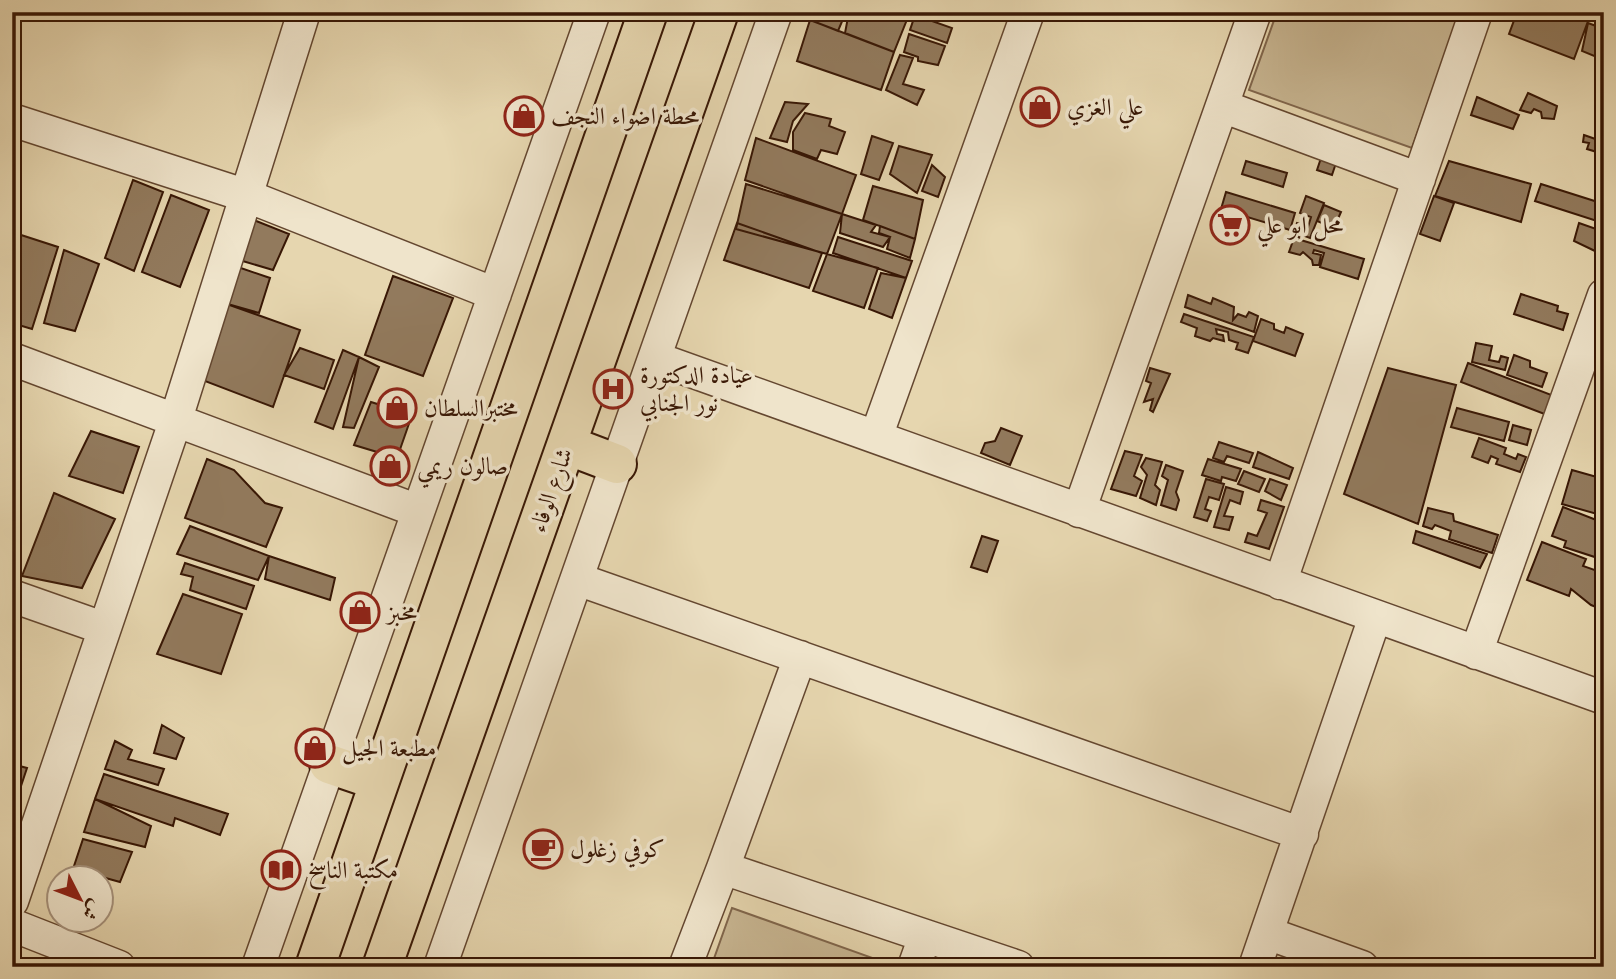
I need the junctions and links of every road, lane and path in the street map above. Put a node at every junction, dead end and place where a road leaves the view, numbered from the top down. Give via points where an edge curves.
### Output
1 (304, 12) edge
2 (594, 12) edge
3 (693, 12) edge
4 (719, 12) edge
5 (776, 12) edge
6 (1028, 12) edge
7 (1255, 12) edge
8 (1476, 12) edge
9 (648, 16) edge
10 (1222, 106) junction
11 (12, 120) edge
12 (1419, 179) junction
13 (657, 189) junction
14 (247, 196) junction
15 (495, 294) junction
16 (1604, 295) edge
17 (655, 358) junction
18 (12, 359) edge
19 (176, 419) junction
20 (876, 437) junction
21 (567, 445) junction
22 (617, 464) junction
23 (1079, 510) junction
24 (418, 511) junction
25 (576, 579) junction
26 (1280, 583) junction
27 (12, 596) edge
28 (1375, 617) junction
29 (103, 628) junction
30 (1476, 653) junction
31 (800, 657) junction
32 (1604, 698) edge
33 (329, 764) junction
34 (379, 781) junction
35 (1302, 834) junction
36 (723, 868) junction
37 (12, 901) edge
38 (12, 925) edge
39 (1266, 933) junction
40 (925, 936) junction
41 (119, 967) edge
42 (258, 967) edge
43 (315, 967) edge
44 (382, 967) edge
45 (440, 967) edge
46 (685, 967) edge
47 (914, 967) edge
48 (1018, 967) edge
49 (1255, 967) edge
50 (1362, 967) edge

1 - 14 street
2 - 15 street
3 - 13 main road via 694,32 651,159
4 - 13 main road, شارع الوفاء
5 - 17 street
6 - 20 street
7 - 10 street
8 - 12 street
9 - 34 main road
10 - 12 street
10 - 23 street
11 - 14 street
12 - 26 street
13 - 21 main road, شارع الوفاء
14 - 15 street
14 - 19 street
15 - 24 street
16 - 30 street
17 - 20 street
17 - 22 street
18 - 19 street
19 - 24 street
19 - 29 street
20 - 23 street
21 - 22 main road
21 - 44 main road, شارع الوفاء
22 - 25 street
23 - 26 street
24 - 33 street
25 - 31 street
25 - 45 street
26 - 28 street
27 - 29 street
28 - 30 street
28 - 35 street
29 - 37 street
30 - 32 street
31 - 35 street
31 - 36 street
33 - 34 main road
33 - 42 street
34 - 43 main road
35 - 39 street
36 - 40 street
36 - 46 street
38 - 41 street
39 - 49 street
39 - 50 street
40 - 47 street
40 - 48 street

